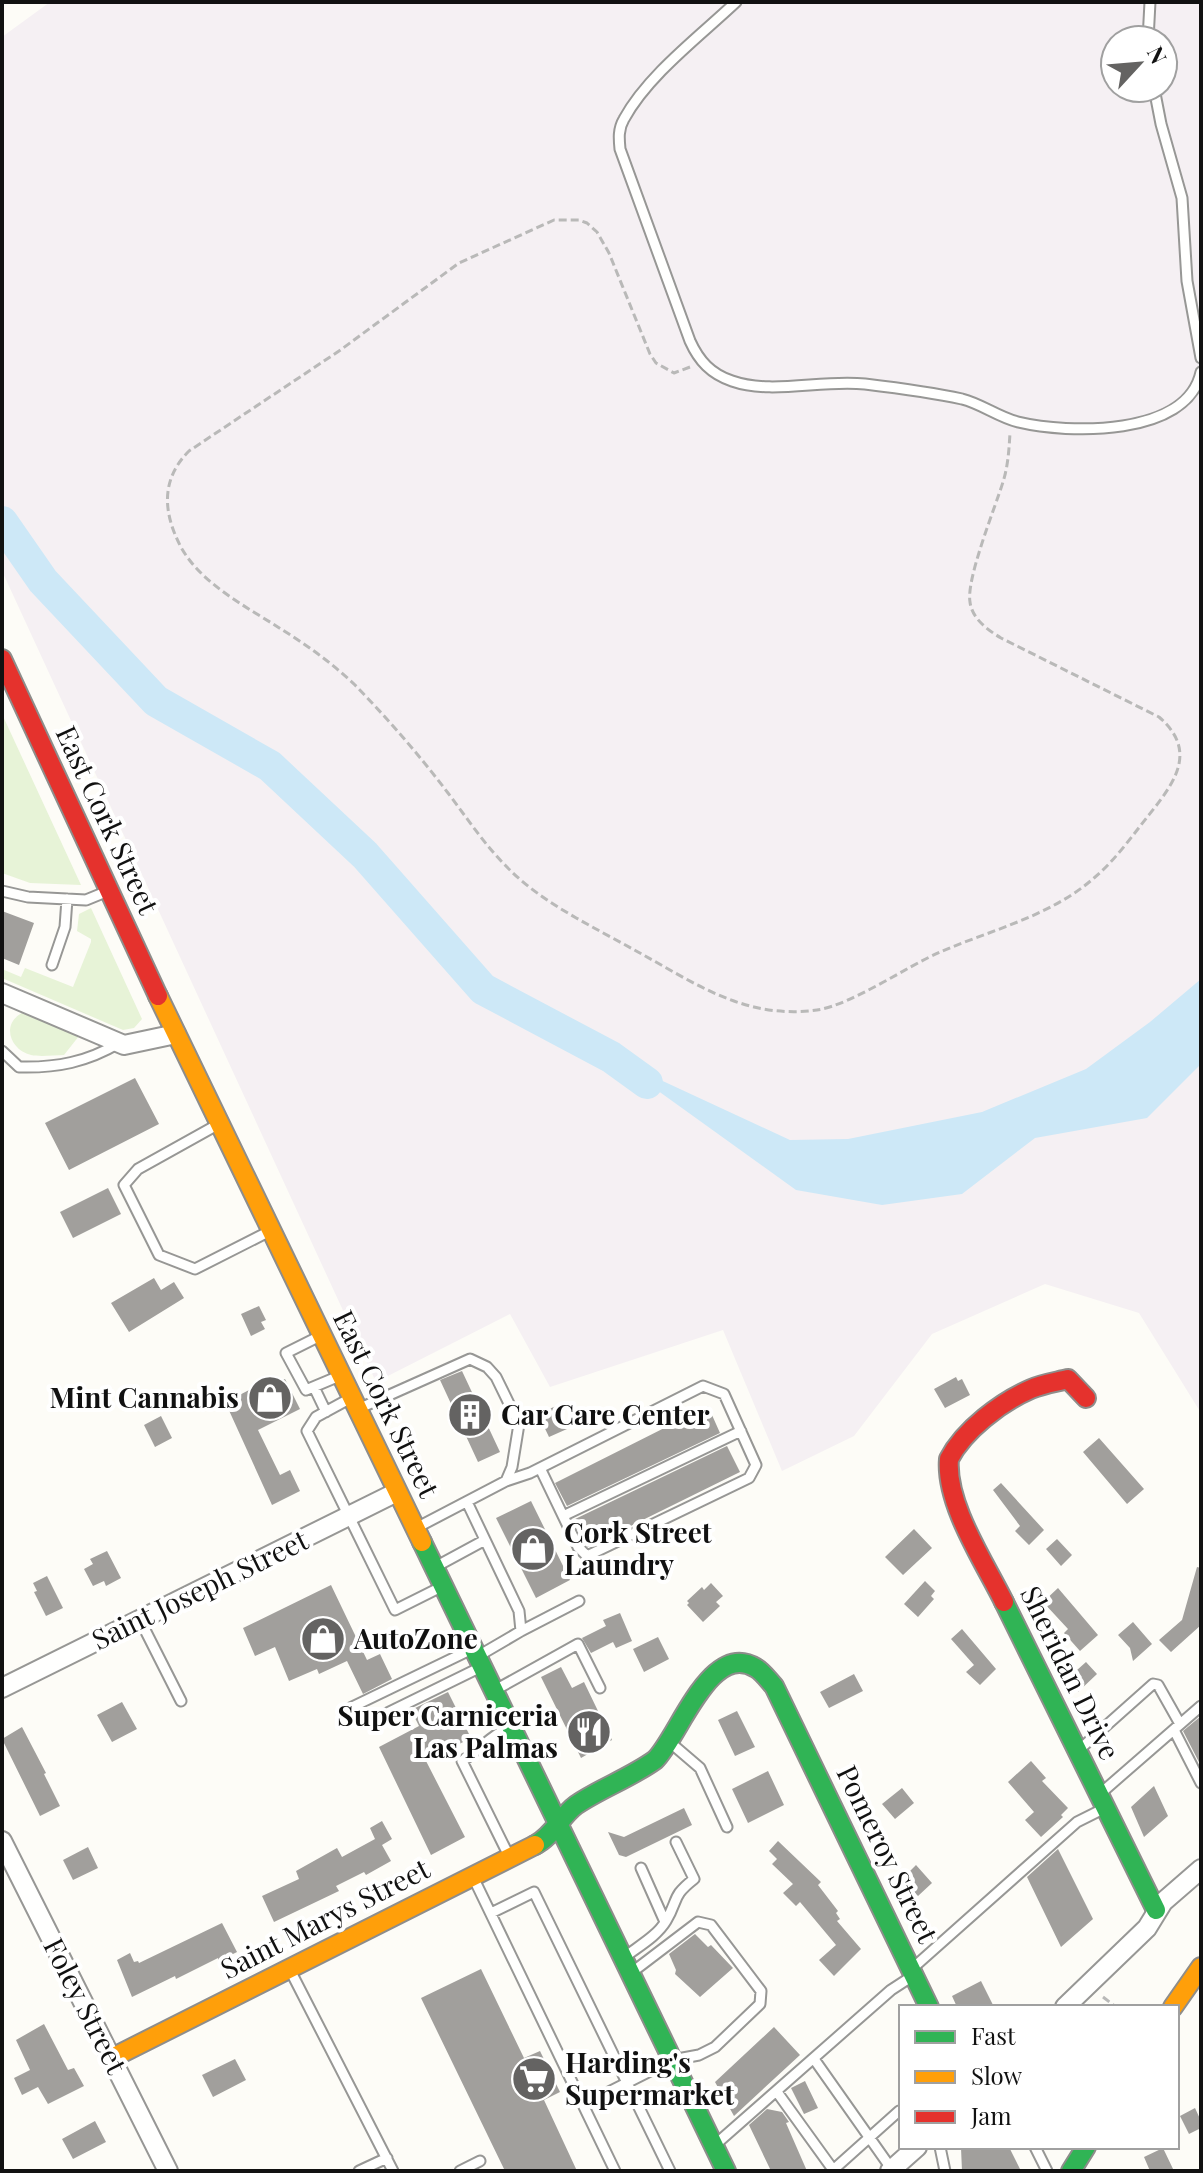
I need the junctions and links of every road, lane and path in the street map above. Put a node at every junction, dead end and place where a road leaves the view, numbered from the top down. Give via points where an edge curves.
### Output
1 (736, 2) edge
2 (1150, 2) edge
3 (1149, 24) edge
4 (1157, 104) edge
5 (1201, 358) edge
6 (700, 360) junction
7 (1201, 372) edge
8 (1011, 420) junction
9 (2, 659) edge
10 (109, 890) junction
11 (2, 891) edge
12 (67, 899) junction
13 (52, 965) dead end
14 (2, 993) edge
15 (176, 1034) junction
16 (119, 1043) junction
17 (2, 1051) edge
18 (220, 1124) junction
19 (271, 1231) junction
20 (321, 1335) junction
21 (341, 1375) junction
22 (314, 1387) junction
23 (1086, 1398) dead end
24 (355, 1404) junction
25 (326, 1412) junction
26 (741, 1431) junction
27 (540, 1468) junction
28 (506, 1481) junction
29 (397, 1492) junction
30 (467, 1502) junction
31 (349, 1516) junction
32 (563, 1516) junction
33 (415, 1529) junction
34 (485, 1540) junction
35 (434, 1568) junction
36 (443, 1586) junction
37 (579, 1601) dead end
38 (140, 1620) junction
39 (521, 1631) junction
40 (477, 1657) junction
41 (2, 1688) edge
42 (600, 1688) dead end
43 (494, 1691) junction
44 (181, 1701) dead end
45 (1201, 1706) edge
46 (350, 1708) dead end
47 (379, 1717) dead end
48 (1177, 1727) junction
49 (515, 1735) junction
50 (670, 1742) junction
51 (481, 1749) junction
52 (1077, 1751) junction
53 (1201, 1783) edge
54 (1102, 1801) junction
55 (558, 1823) junction
56 (727, 1827) dead end
57 (2, 1841) edge
58 (676, 1842) dead end
59 (509, 1857) junction
60 (641, 1868) dead end
61 (1201, 1869) edge
62 (473, 1876) junction
63 (1156, 1910) junction
64 (491, 1913) junction
65 (665, 1922) junction
66 (627, 1966) junction
67 (288, 1967) junction
68 (1201, 1967) edge
69 (913, 1972) junction
70 (1100, 1994) dead end
71 (928, 2005) edge
72 (1067, 2005) edge
73 (1114, 2005) edge
74 (1174, 2005) edge
75 (112, 2058) junction
76 (814, 2059) junction
77 (672, 2060) junction
78 (627, 2083) junction
79 (777, 2092) junction
80 (583, 2105) junction
81 (899, 2111) edge
82 (871, 2138) junction
83 (714, 2146) junction
84 (915, 2149) edge
85 (940, 2149) edge
86 (1036, 2149) edge
87 (1080, 2150) edge
88 (387, 2158) junction
89 (480, 2161) dead end
90 (892, 2170) edge
91 (168, 2171) edge
92 (359, 2171) edge
93 (393, 2171) edge
94 (460, 2171) edge
95 (615, 2171) edge
96 (670, 2171) edge
97 (726, 2171) edge
98 (834, 2171) edge
99 (945, 2171) edge
100 (1047, 2171) edge
101 (1071, 2171) edge

1 - 6 lane via 647,87 623,119 619,139
2 - 3 lane
4 - 5 lane via 1182,198 1187,281
6 - 8 lane via 715,374 741,384 834,381 913,390 971,402
6 - 8 path via 674,373 656,363 597,232 579,220 554,220 459,263 189,451 172,471 167,499 172,528 189,560 351,682 415,752 482,841 523,882 678,974 755,1008 822,1009 1057,904 1103,870 1181,768 1179,741 1159,717 1001,638 973,612 971,586 1008,464
7 - 8 lane via 1189,396 1138,423 1087,429
9 - 10 street, East Cork Street
10 - 12 lane via 86,900
10 - 15 street, East Cork Street
11 - 12 lane
12 - 13 lane via 65,927
14 - 16 street
15 - 16 street
15 - 18 street, East Cork Street
16 - 17 lane via 95,1057 41,1068 19,1067
18 - 19 street, East Cork Street
18 - 19 lane via 138,1169 124,1185 159,1255 195,1269
19 - 20 street, East Cork Street
20 - 21 street, East Cork Street
20 - 22 lane via 286,1353 306,1390
21 - 22 lane
21 - 24 street, East Cork Street
22 - 25 lane
23 - 52 street, Sheridan Drive via 1068,1379 1032,1389 959,1444 950,1457 949,1472 974,1541
24 - 25 lane
24 - 28 lane via 470,1359 487,1367 519,1424
24 - 29 street, East Cork Street
25 - 31 lane via 307,1431
26 - 27 lane via 724,1394 703,1386
26 - 32 lane
26 - 32 lane via 756,1465 749,1478 628,1537 587,1556
27 - 28 lane
27 - 32 lane
28 - 30 lane
29 - 31 street, Saint Joseph Street
29 - 33 street, East Cork Street
30 - 33 lane
30 - 34 lane
31 - 36 lane via 395,1610
31 - 38 street, Saint Joseph Street
33 - 35 street, East Cork Street
34 - 35 lane
34 - 39 lane via 519,1611
35 - 36 street, East Cork Street
36 - 40 street, East Cork Street
37 - 39 lane
38 - 41 street, Saint Joseph Street
38 - 44 lane
39 - 40 lane
40 - 43 street, East Cork Street
40 - 46 lane
40 - 47 lane
42 - 43 lane via 578,1644
43 - 49 street, East Cork Street
45 - 48 lane
48 - 52 lane via 1153,1684
48 - 53 lane
48 - 54 lane
49 - 51 lane via 492,1736
49 - 51 lane via 500,1751
49 - 55 street, East Cork Street
50 - 55 street, Saint Marys Street via 656,1760 578,1803
50 - 56 lane via 700,1768
50 - 69 street, Pomeroy Street via 709,1678 728,1663 762,1669
51 - 59 lane via 462,1761
52 - 54 street, Sheridan Drive
54 - 63 street, Sheridan Drive
54 - 69 lane
55 - 59 street, Saint Marys Street via 543,1841
55 - 66 street, East Cork Street
57 - 75 street, Foley Street
58 - 65 lane via 694,1879 677,1892
59 - 62 street, Saint Marys Street
60 - 65 lane
61 - 63 street
62 - 64 lane
62 - 67 street, Saint Marys Street
63 - 72 street via 1147,1928
64 - 78 lane via 534,1892
64 - 80 lane
65 - 66 lane
66 - 77 street, East Cork Street
66 - 77 lane via 698,1922 711,1925 761,1991 760,2004 715,2047
67 - 75 street, Saint Marys Street
67 - 88 lane
68 - 74 street
69 - 71 street, Pomeroy Street
69 - 76 lane
70 - 73 path
75 - 91 street, Foley Street
76 - 79 lane
76 - 82 lane
77 - 78 lane
77 - 83 street, East Cork Street
78 - 80 lane
78 - 96 lane
79 - 83 lane
79 - 98 lane
80 - 95 lane
81 - 82 lane
82 - 90 lane
82 - 98 lane
83 - 97 street, East Cork Street
84 - 90 street
85 - 99 lane
86 - 100 lane
87 - 101 street
88 - 92 lane
88 - 93 lane
89 - 94 lane

